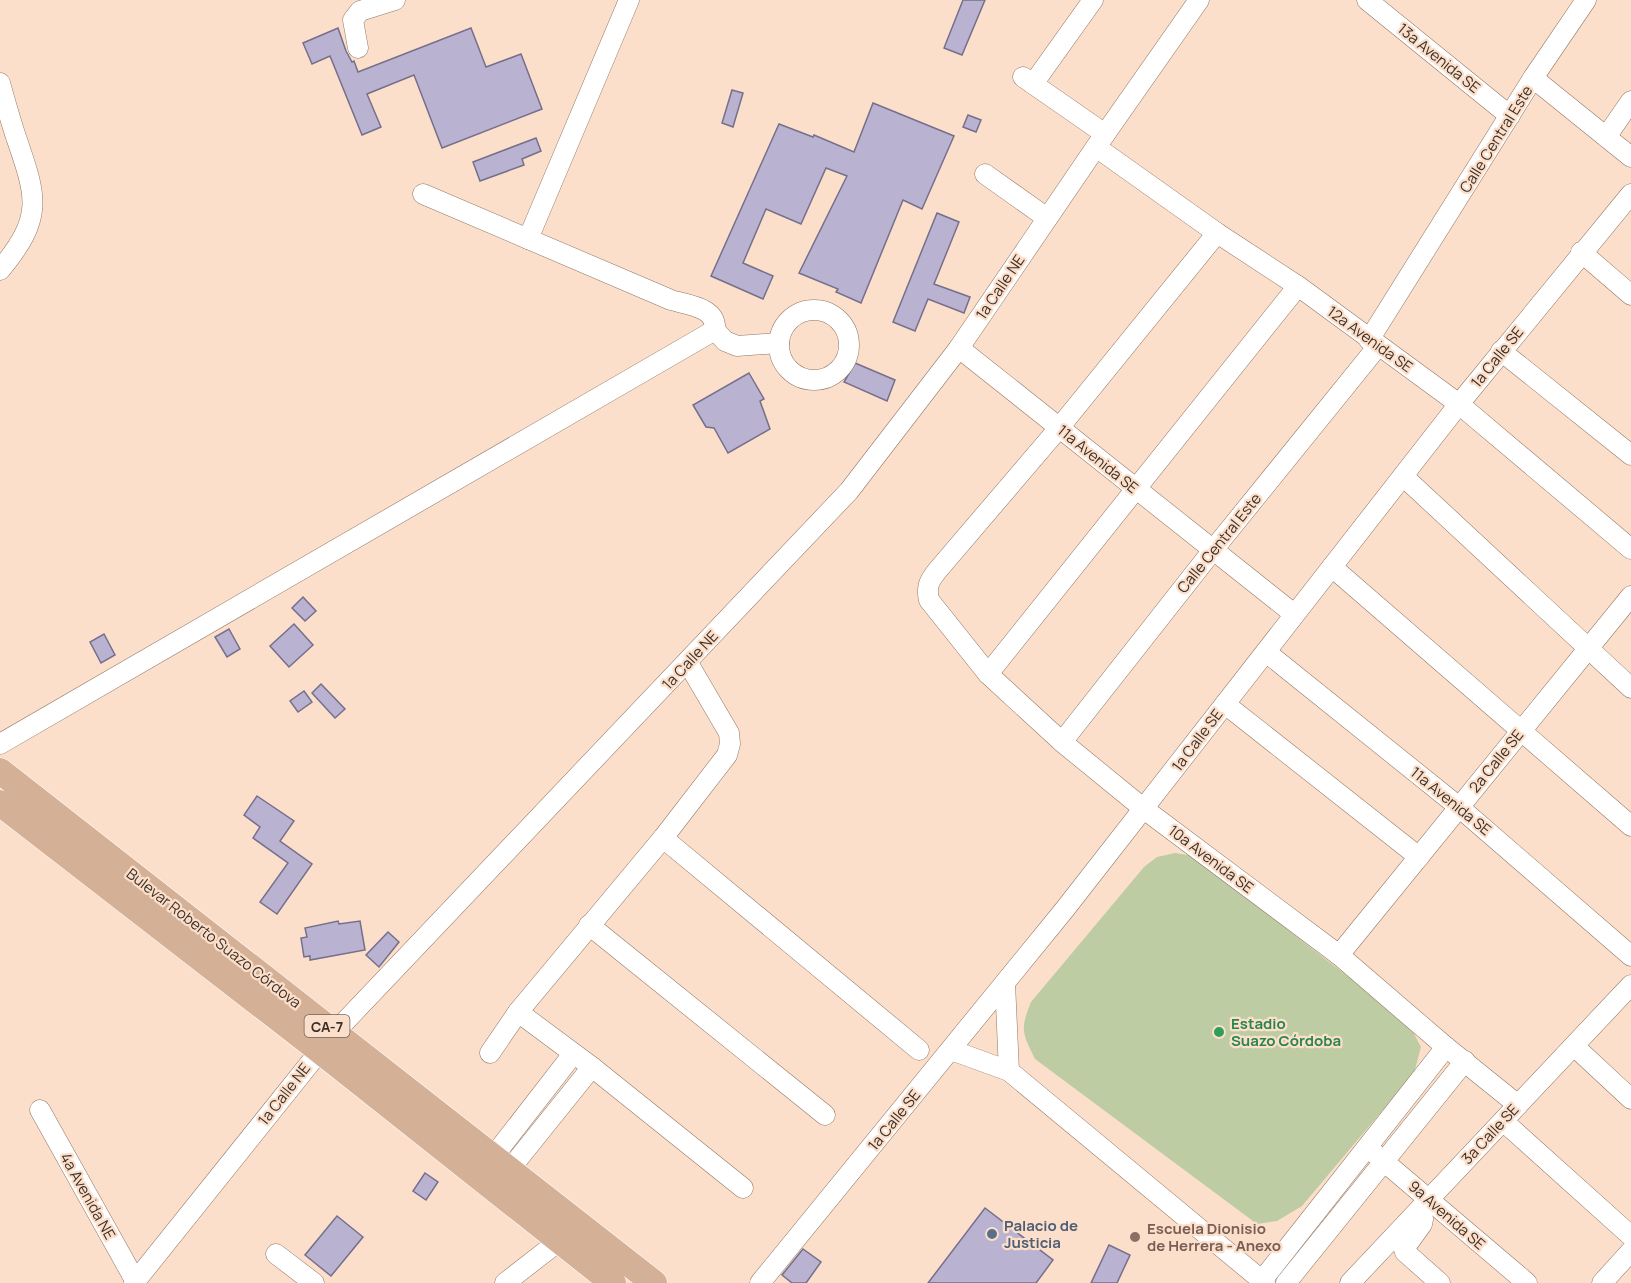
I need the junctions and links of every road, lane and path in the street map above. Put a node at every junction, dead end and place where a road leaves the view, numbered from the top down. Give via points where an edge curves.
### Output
1 (395, 0) edge
2 (629, 0) edge
3 (1093, 0) edge
4 (1199, 0) edge
5 (1367, 0) edge
6 (1586, 0) edge
7 (358, 48) dead end
8 (1533, 78) junction
9 (0, 83) edge
10 (1631, 101) edge
11 (1510, 116) junction
12 (8, 134) edge
13 (1606, 137) junction
14 (1100, 140) junction
15 (1631, 157) edge
16 (985, 174) dead end
17 (423, 194) dead end
18 (1631, 194) edge
19 (1047, 218) junction
20 (1217, 232) junction
21 (528, 239) junction
22 (8, 247) edge
23 (1581, 252) junction
24 (0, 270) edge
25 (1298, 286) junction
26 (1631, 295) edge
27 (715, 330) junction
28 (779, 343) dead end
29 (1373, 343) junction
30 (959, 348) junction
31 (1501, 351) junction
32 (1459, 404) junction
33 (1059, 428) junction
34 (1631, 455) edge
35 (1402, 476) junction
36 (1135, 489) junction
37 (1631, 549) edge
38 (1213, 550) junction
39 (1332, 567) junction
40 (1631, 596) edge
41 (1294, 614) junction
42 (1588, 648) junction
43 (1266, 652) junction
44 (688, 663) junction
45 (988, 674) junction
46 (1631, 688) edge
47 (1224, 704) junction
48 (1522, 730) junction
49 (1062, 741) junction
50 (0, 744) edge
51 (0, 771) edge
52 (0, 803) edge
53 (1459, 807) junction
54 (1144, 809) junction
55 (1631, 826) edge
56 (663, 838) junction
57 (1419, 857) junction
58 (589, 925) junction
59 (1339, 955) junction
60 (1631, 956) edge
61 (1005, 983) junction
62 (1631, 985) edge
63 (518, 1012) junction
64 (327, 1041) junction
65 (1574, 1046) junction
66 (1446, 1047) junction
67 (919, 1050) dead end
68 (951, 1050) junction
69 (490, 1053) dead end
70 (573, 1054) junction
71 (1465, 1061) junction
72 (592, 1067) junction
73 (1009, 1071) junction
74 (1631, 1099) edge
75 (1518, 1105) junction
76 (40, 1110) dead end
77 (825, 1115) dead end
78 (1503, 1120) junction
79 (1368, 1147) junction
80 (1383, 1160) junction
81 (502, 1163) junction
82 (743, 1188) dead end
83 (1424, 1205) junction
84 (1631, 1236) edge
85 (559, 1241) junction
86 (1631, 1251) edge
87 (276, 1254) dead end
88 (135, 1282) edge
89 (1263, 1282) edge
90 (314, 1283) edge
91 (505, 1283) edge
92 (613, 1283) edge
93 (654, 1283) edge
94 (760, 1283) edge
95 (1286, 1283) edge
96 (1350, 1283) edge
97 (1440, 1283) edge
98 (1527, 1283) edge
99 (1602, 1283) edge

1 - 7 street via 360,11 353,20
2 - 21 street
3 - 14 street, 12a Avenida SE via 1028,81
4 - 14 street, 1a Calle NE
5 - 11 street, 13a Avenida SE
6 - 8 street, Calle Central Este
8 - 11 street, Calle Central Este
8 - 13 street
9 - 12 street
10 - 13 street
11 - 29 street, Calle Central Este
12 - 22 street via 29,170 34,196 31,221
13 - 15 street
14 - 19 street, 1a Calle NE
14 - 20 street, 12a Avenida SE
16 - 19 street
17 - 21 street
18 - 23 street, 1a Calle SE
19 - 30 street, 1a Calle NE
20 - 25 street, 12a Avenida SE
20 - 33 street
21 - 27 street via 671,300 706,310 716,323
22 - 24 street
23 - 26 street
23 - 31 street, 1a Calle SE
25 - 29 street, 12a Avenida SE
25 - 36 street
27 - 28 street via 725,341 737,346
27 - 50 street
29 - 32 street, 12a Avenida SE
29 - 38 street, Calle Central Este
30 - 33 street, 11a Avenida SE
30 - 44 street, 1a Calle NE via 849,491
31 - 32 street, 1a Calle SE
31 - 34 street
32 - 35 street, 1a Calle SE
32 - 37 street, 12a Avenida SE
33 - 36 street, 11a Avenida SE
33 - 45 street, 10a Avenida SE via 928,583 929,600
35 - 39 street, 1a Calle SE
35 - 42 street
36 - 38 street, 11a Avenida SE
36 - 45 street
38 - 41 street, 11a Avenida SE
38 - 49 street, Calle Central Este
39 - 41 street, 1a Calle SE
39 - 48 street
40 - 42 street, 2a Calle SE
41 - 43 street, 1a Calle SE
42 - 46 street
42 - 48 street, 2a Calle SE
43 - 47 street, 1a Calle SE
43 - 53 street, 11a Avenida SE
44 - 56 street via 729,733 730,744 727,755
44 - 64 street, 1a Calle NE
45 - 49 street, 10a Avenida SE
47 - 54 street, 1a Calle SE
47 - 57 street
48 - 53 street, 2a Calle SE
48 - 55 street
49 - 54 street, 10a Avenida SE
51 - 64 main road, Bulevar Roberto Suazo Córdova / CA-7
52 - 64 main road, Bulevar Roberto Suazo Córdova / CA-7
53 - 57 street, 2a Calle SE
53 - 60 street, 11a Avenida SE
54 - 59 street, 10a Avenida SE
54 - 61 street, 1a Calle SE
56 - 58 street
56 - 67 street
57 - 59 street, 2a Calle SE
58 - 63 street
58 - 77 street
59 - 66 street, 10a Avenida SE
61 - 68 street, 1a Calle SE
61 - 73 street
62 - 65 street, 3a Calle SE
63 - 69 street
63 - 70 street
64 - 81 main road, Bulevar Roberto Suazo Córdova / CA-7
64 - 85 main road, Bulevar Roberto Suazo Córdova / CA-7
64 - 88 street, 1a Calle NE
65 - 74 street
65 - 75 street, 3a Calle SE
66 - 71 street, 10a Avenida SE
66 - 79 street
68 - 73 street
68 - 94 street, 1a Calle SE
70 - 72 street
70 - 81 street
71 - 75 street, 10a Avenida SE
71 - 80 street
72 - 81 street
72 - 82 street
73 - 89 street
75 - 78 street, 3a Calle SE
76 - 88 street, 4a Avenida NE
78 - 83 street, 3a Calle SE
78 - 84 street
79 - 80 street, 9a Avenida SE
79 - 89 street
80 - 83 street, 9a Avenida SE
80 - 95 street
81 - 93 main road, Bulevar Roberto Suazo Córdova / CA-7
83 - 96 street, 3a Calle SE
83 - 97 street via 1422,1224 1404,1249
83 - 98 street, 9a Avenida SE
85 - 91 street
85 - 92 main road, Bulevar Roberto Suazo Córdova / CA-7
86 - 99 street
87 - 90 street

